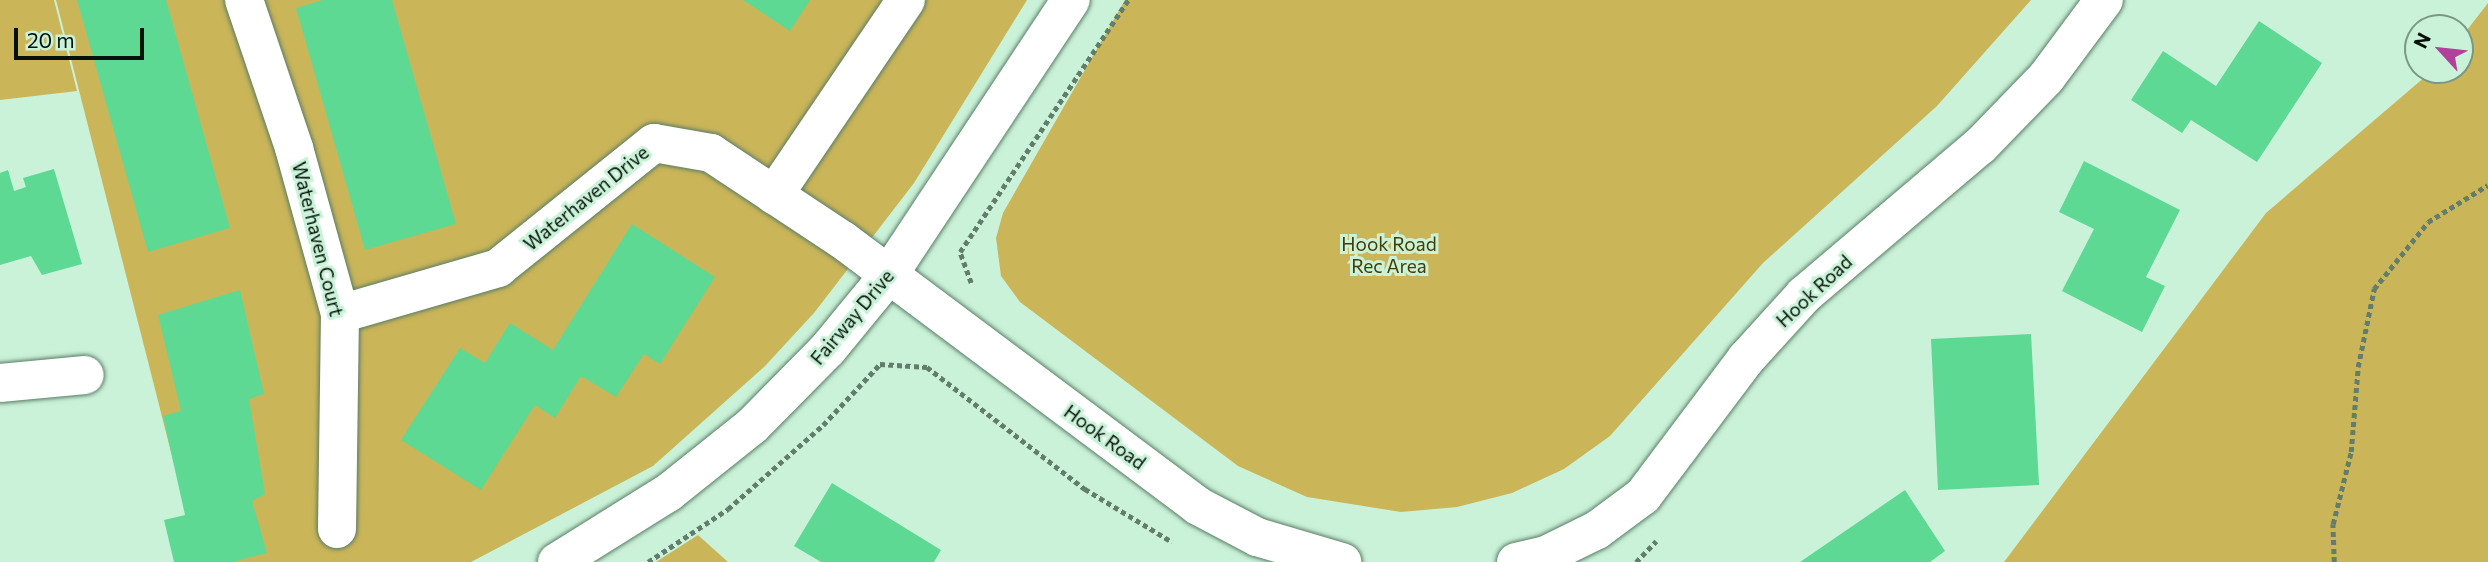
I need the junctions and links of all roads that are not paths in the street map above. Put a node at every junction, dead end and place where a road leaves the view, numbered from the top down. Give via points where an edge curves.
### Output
1 (244, 0) edge
2 (906, 0) edge
3 (1071, 0) edge
4 (2104, 0) edge
5 (774, 195) junction
6 (888, 276) junction
7 (340, 314) junction
8 (85, 375) dead end
9 (0, 383) edge
10 (337, 529) dead end
11 (557, 562) edge
12 (1342, 562) edge
13 (1516, 562) edge

1 - 7 street, Waterhaven Court via 294,148
2 - 5 street
3 - 6 street, Fairway Drive
4 - 13 street, Hook Road via 2046,78 1980,146 1804,295 1746,359 1643,496 1597,530 1546,555
5 - 6 street, Waterhaven Drive
5 - 7 street, Waterhaven Drive via 711,153 654,143 498,268
6 - 11 street, Fairway Drive via 828,349 752,426 668,493
6 - 12 street, Hook Road via 1198,506 1257,537
7 - 10 street, Waterhaven Court
8 - 9 street

